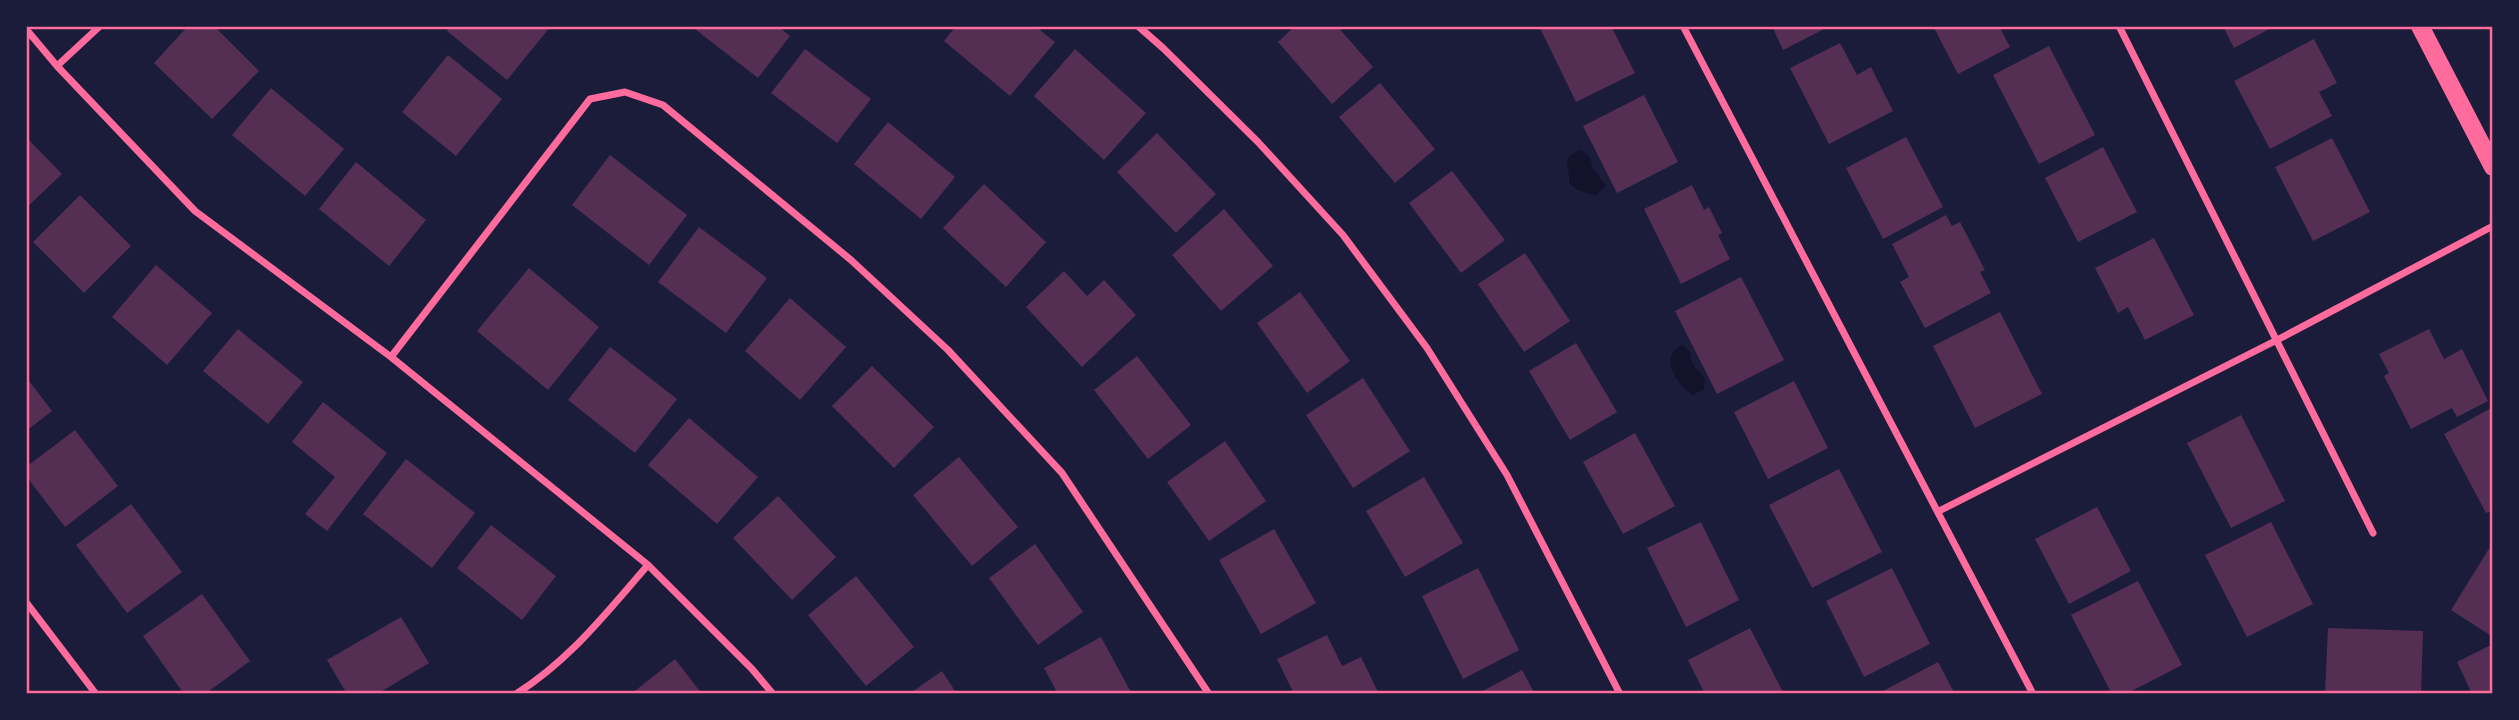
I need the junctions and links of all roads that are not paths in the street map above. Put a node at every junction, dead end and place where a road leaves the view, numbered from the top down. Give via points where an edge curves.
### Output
1 (100, 26) edge
2 (1138, 26) edge
3 (1683, 26) edge
4 (2119, 26) edge
5 (2420, 26) edge
6 (26, 29) edge
7 (57, 66) junction
8 (2493, 167) edge
9 (2493, 226) edge
10 (2277, 340) junction
11 (391, 357) junction
12 (1939, 511) junction
13 (2373, 533) dead end
14 (648, 565) junction
15 (26, 602) edge
16 (96, 694) edge
17 (516, 694) edge
18 (773, 694) edge
19 (1209, 694) edge
20 (1620, 694) edge
21 (2033, 694) edge

1 - 7 street
2 - 20 street via 1258,142 1343,235 1427,348 1507,475
3 - 12 street
4 - 10 street
5 - 8 main road
6 - 7 street
7 - 11 street via 195,211
9 - 10 street
10 - 12 street
10 - 13 street
11 - 14 street
11 - 19 street via 590,99 625,92 663,105 851,260 977,381 1062,473
12 - 21 street
14 - 17 street via 583,641
14 - 18 street
15 - 16 street

